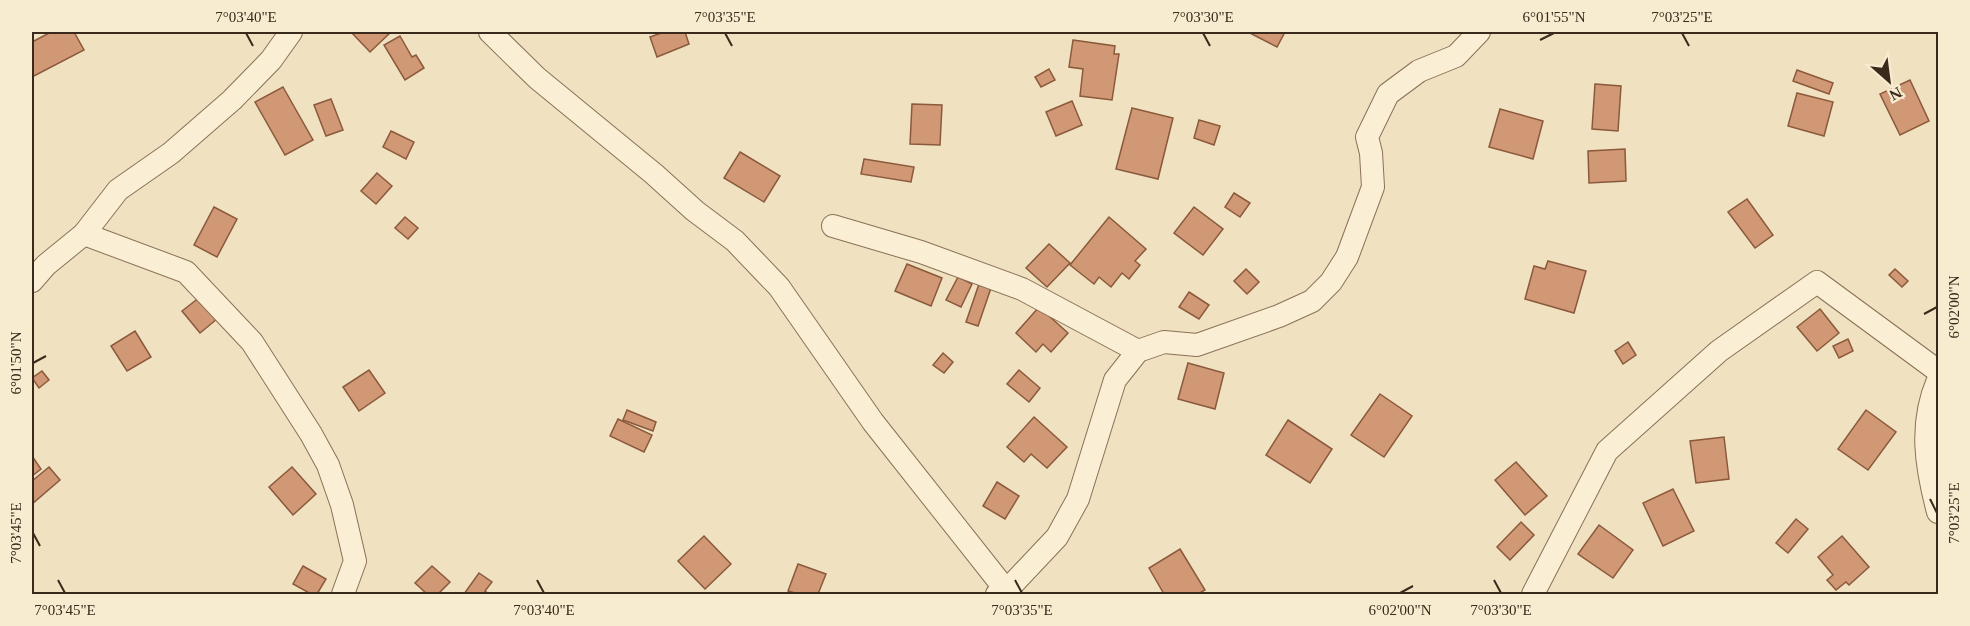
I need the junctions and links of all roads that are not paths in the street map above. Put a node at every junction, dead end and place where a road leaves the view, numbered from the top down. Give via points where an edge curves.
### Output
1 (291, 32) edge
2 (490, 32) edge
3 (1479, 32) edge
4 (833, 226) dead end
5 (84, 234) junction
6 (36, 267) edge
7 (1138, 351) junction
8 (1938, 371) edge
9 (1938, 380) edge
10 (1938, 512) edge
11 (1004, 593) edge
12 (343, 594) edge
13 (1533, 594) edge

1 - 5 street via 271,60 232,100 171,153 118,190
2 - 11 street via 537,78 735,242 779,287 873,422
3 - 7 street via 1456,56 1419,71 1388,94 1366,138 1373,187 1347,257 1331,282 1312,301 1197,345 1164,342
4 - 7 street via 921,252 1022,289
5 - 6 street
5 - 12 street via 186,272 252,342 328,465 355,561
7 - 11 street via 1115,380 1073,509 1057,537
8 - 13 street via 1817,282 1719,351 1607,451
9 - 10 street via 1924,439

